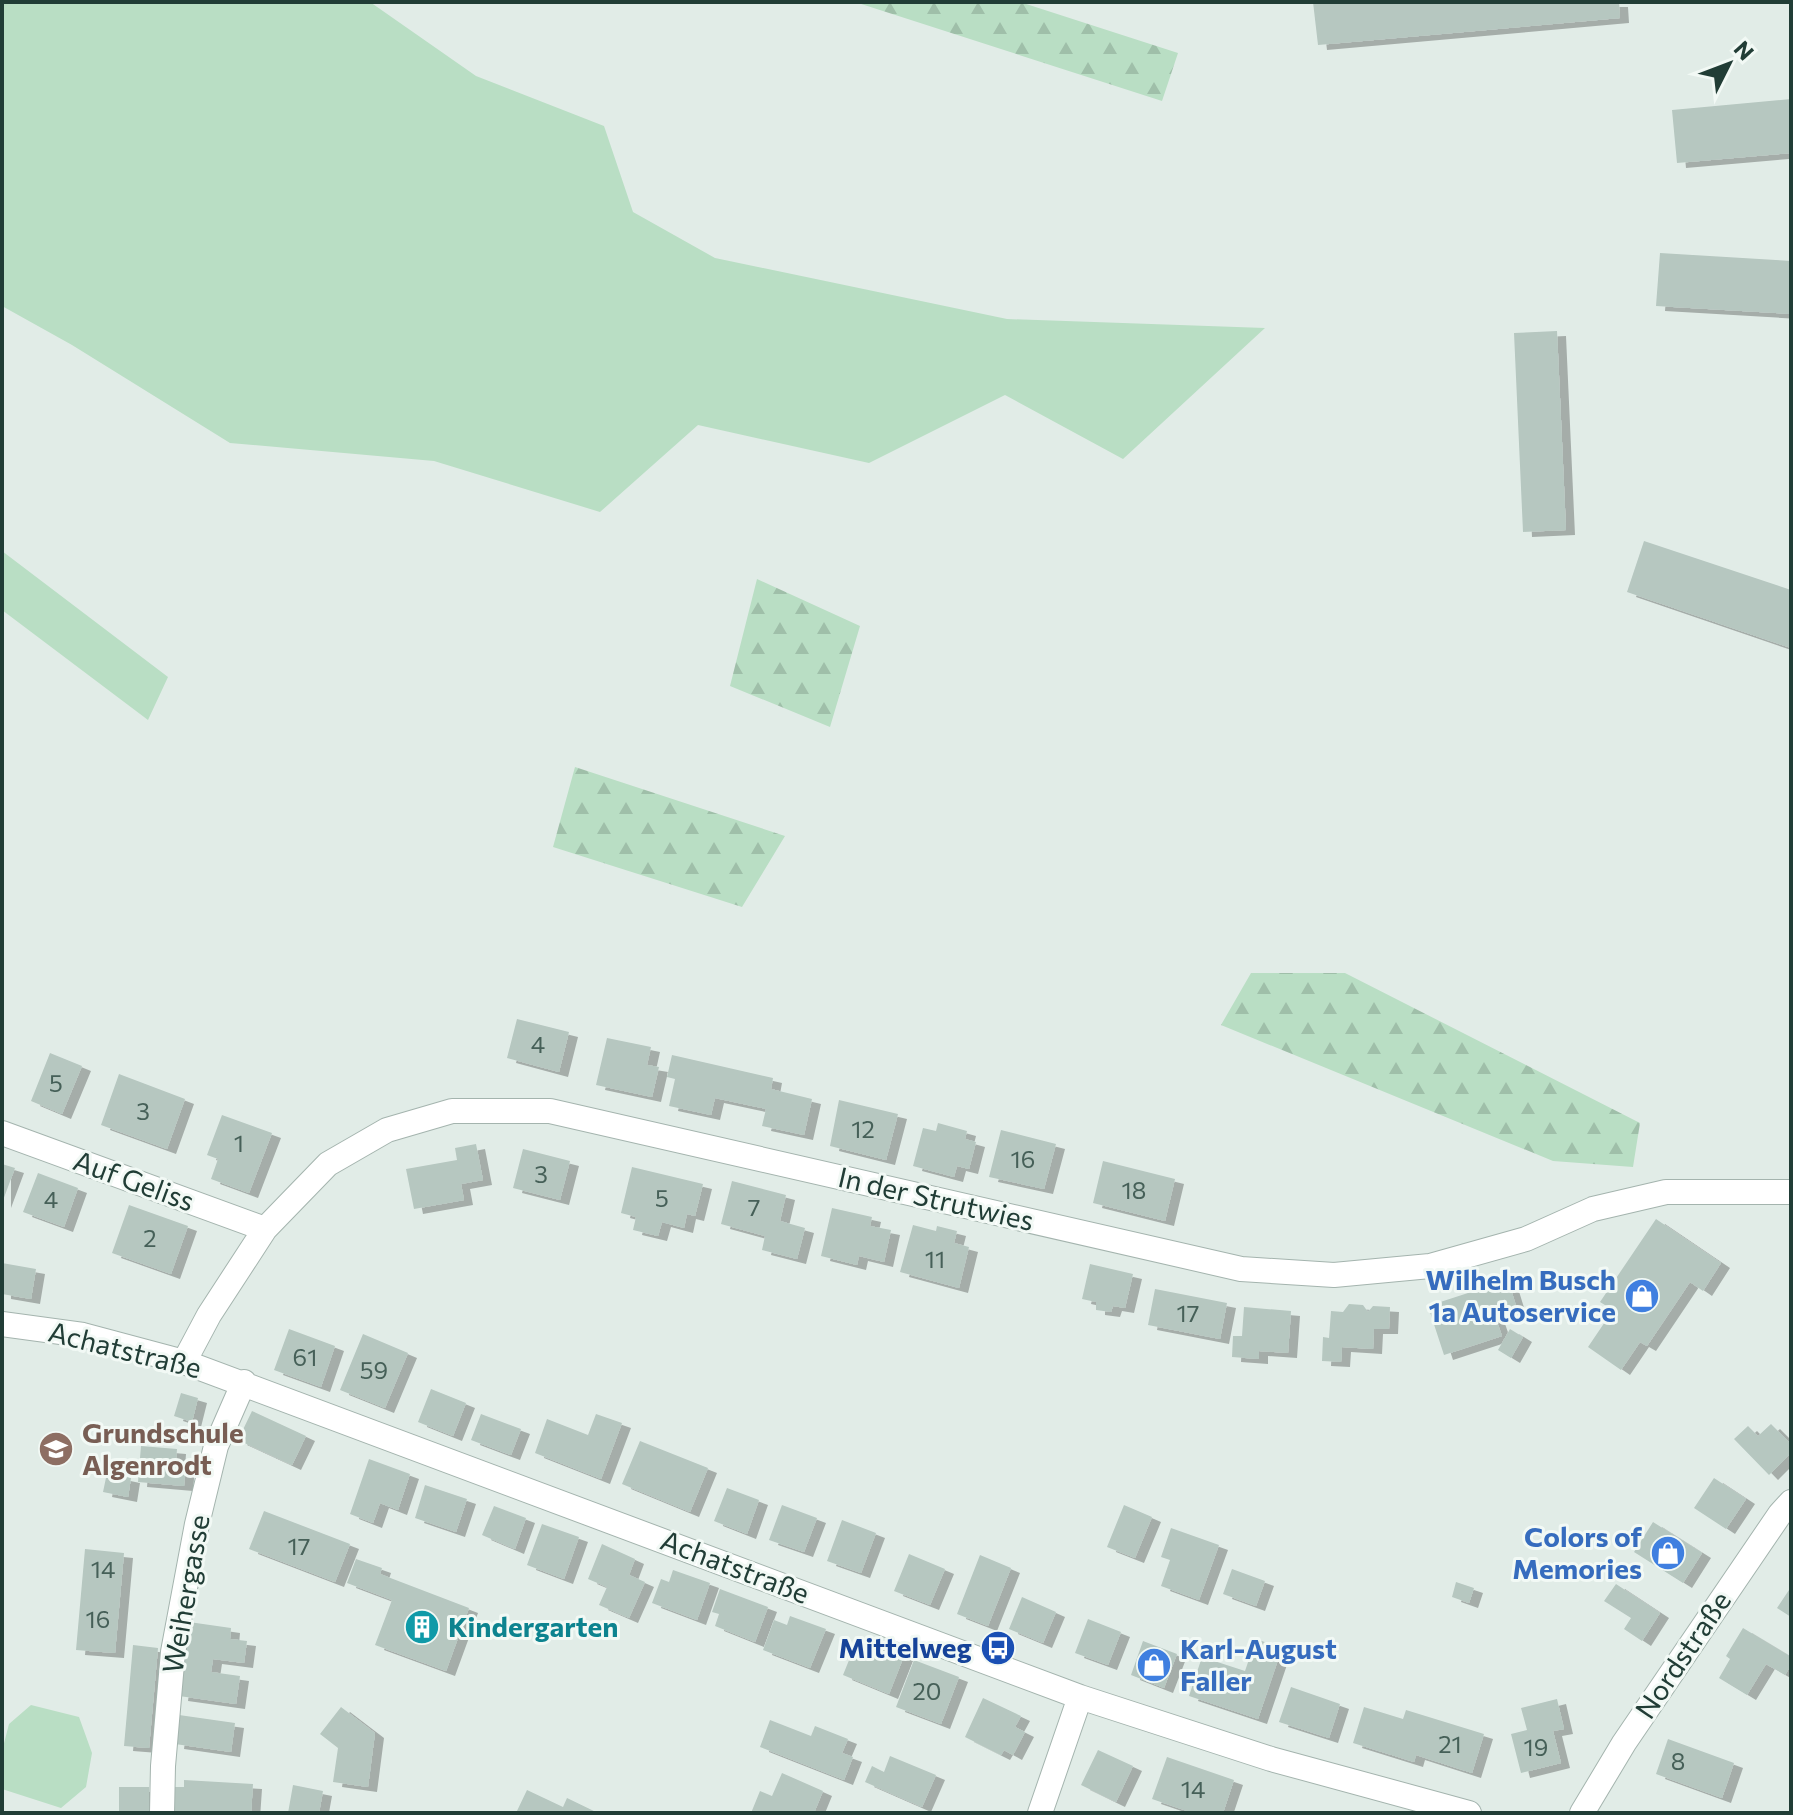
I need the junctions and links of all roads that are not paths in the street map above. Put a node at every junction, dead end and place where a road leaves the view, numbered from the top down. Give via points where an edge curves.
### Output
1 (2, 1133) edge
2 (1791, 1192) edge
3 (265, 1229) junction
4 (2, 1324) edge
5 (184, 1362) junction
6 (244, 1382) junction
7 (1791, 1502) edge
8 (1080, 1697) junction
9 (162, 1813) edge
10 (1040, 1813) edge
11 (1469, 1813) edge
12 (1582, 1813) edge

1 - 3 street, Auf Geliss
2 - 3 street, In der Strutwies via 1666,1192 1593,1209 1526,1239 1430,1266 1334,1275 1241,1269 550,1111 452,1111 387,1130 328,1164
3 - 5 street, In der Strutwies
4 - 5 street, Achatstraße via 83,1335
5 - 6 street, Achatstraße
6 - 8 street, Achatstraße
6 - 9 street, Weihergasse via 216,1446 197,1524 173,1652
7 - 12 street, Nordstraße via 1624,1743
8 - 10 street
8 - 11 street, Achatstraße via 1271,1759

